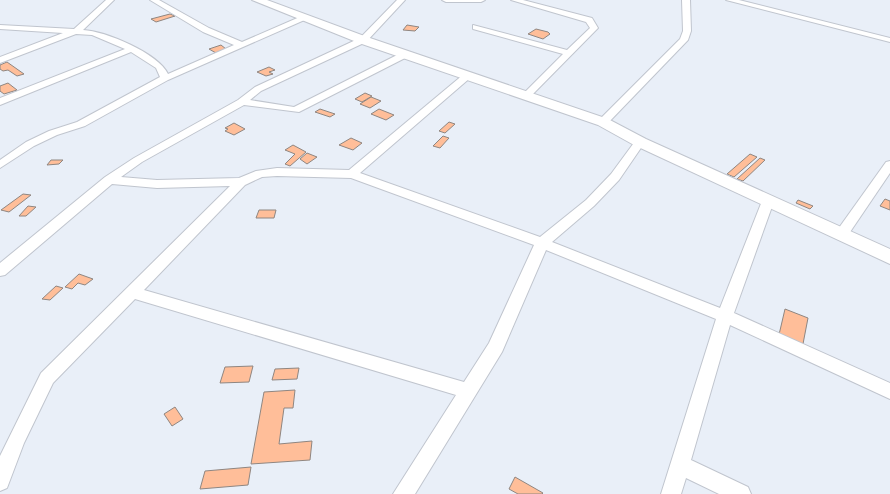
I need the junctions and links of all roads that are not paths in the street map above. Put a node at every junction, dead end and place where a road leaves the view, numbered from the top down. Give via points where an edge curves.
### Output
1 (110, 0) edge
2 (154, 0) edge
3 (257, 0) edge
4 (401, 0) edge
5 (446, 0) edge
6 (481, 0) edge
7 (518, 0) edge
8 (686, 0) edge
9 (730, 0) edge
10 (305, 18) junction
11 (0, 27) edge
12 (476, 27) dead end
13 (77, 31) junction
14 (363, 40) junction
15 (890, 40) edge
16 (241, 44) junction
17 (132, 48) junction
18 (569, 53) junction
19 (406, 54) junction
20 (0, 60) edge
21 (467, 76) junction
22 (166, 78) junction
23 (526, 95) junction
24 (0, 102) edge
25 (242, 102) junction
26 (603, 122) junction
27 (640, 142) junction
28 (890, 164) edge
29 (0, 165) edge
30 (352, 174) junction
31 (109, 180) junction
32 (241, 182) junction
33 (768, 202) junction
34 (841, 235) junction
35 (542, 243) junction
36 (890, 257) edge
37 (0, 271) edge
38 (132, 292) junction
39 (725, 316) junction
40 (890, 391) edge
41 (469, 392) junction
42 (678, 464) junction
43 (0, 481) edge
44 (403, 494) edge
45 (670, 494) edge
46 (741, 494) edge

1 - 13 street
2 - 16 street via 206,30
3 - 10 street
4 - 14 street
5 - 6 street
7 - 18 street via 592,22 594,28
8 - 26 street via 688,31 684,40
9 - 15 street
10 - 14 street
10 - 16 street
11 - 13 street
12 - 18 street
13 - 17 street via 93,32
13 - 20 street
14 - 19 street
14 - 25 street via 258,89
16 - 22 street
17 - 22 street via 160,67
17 - 24 street
18 - 23 street
19 - 21 street
19 - 25 street via 295,110
21 - 23 street
21 - 30 street
22 - 29 street via 82,124 30,144
23 - 26 street
25 - 31 street via 138,160
26 - 27 street
27 - 33 street
27 - 35 street via 615,177 590,203
28 - 34 street
30 - 32 street via 277,172 260,174
30 - 35 street
31 - 32 street via 157,184
31 - 37 street
32 - 38 street
33 - 34 street
33 - 39 street
34 - 36 street
35 - 39 street
35 - 41 street via 496,346
38 - 41 street
38 - 43 street via 47,378
39 - 40 street
39 - 42 street
41 - 44 street
42 - 45 street
42 - 46 street

